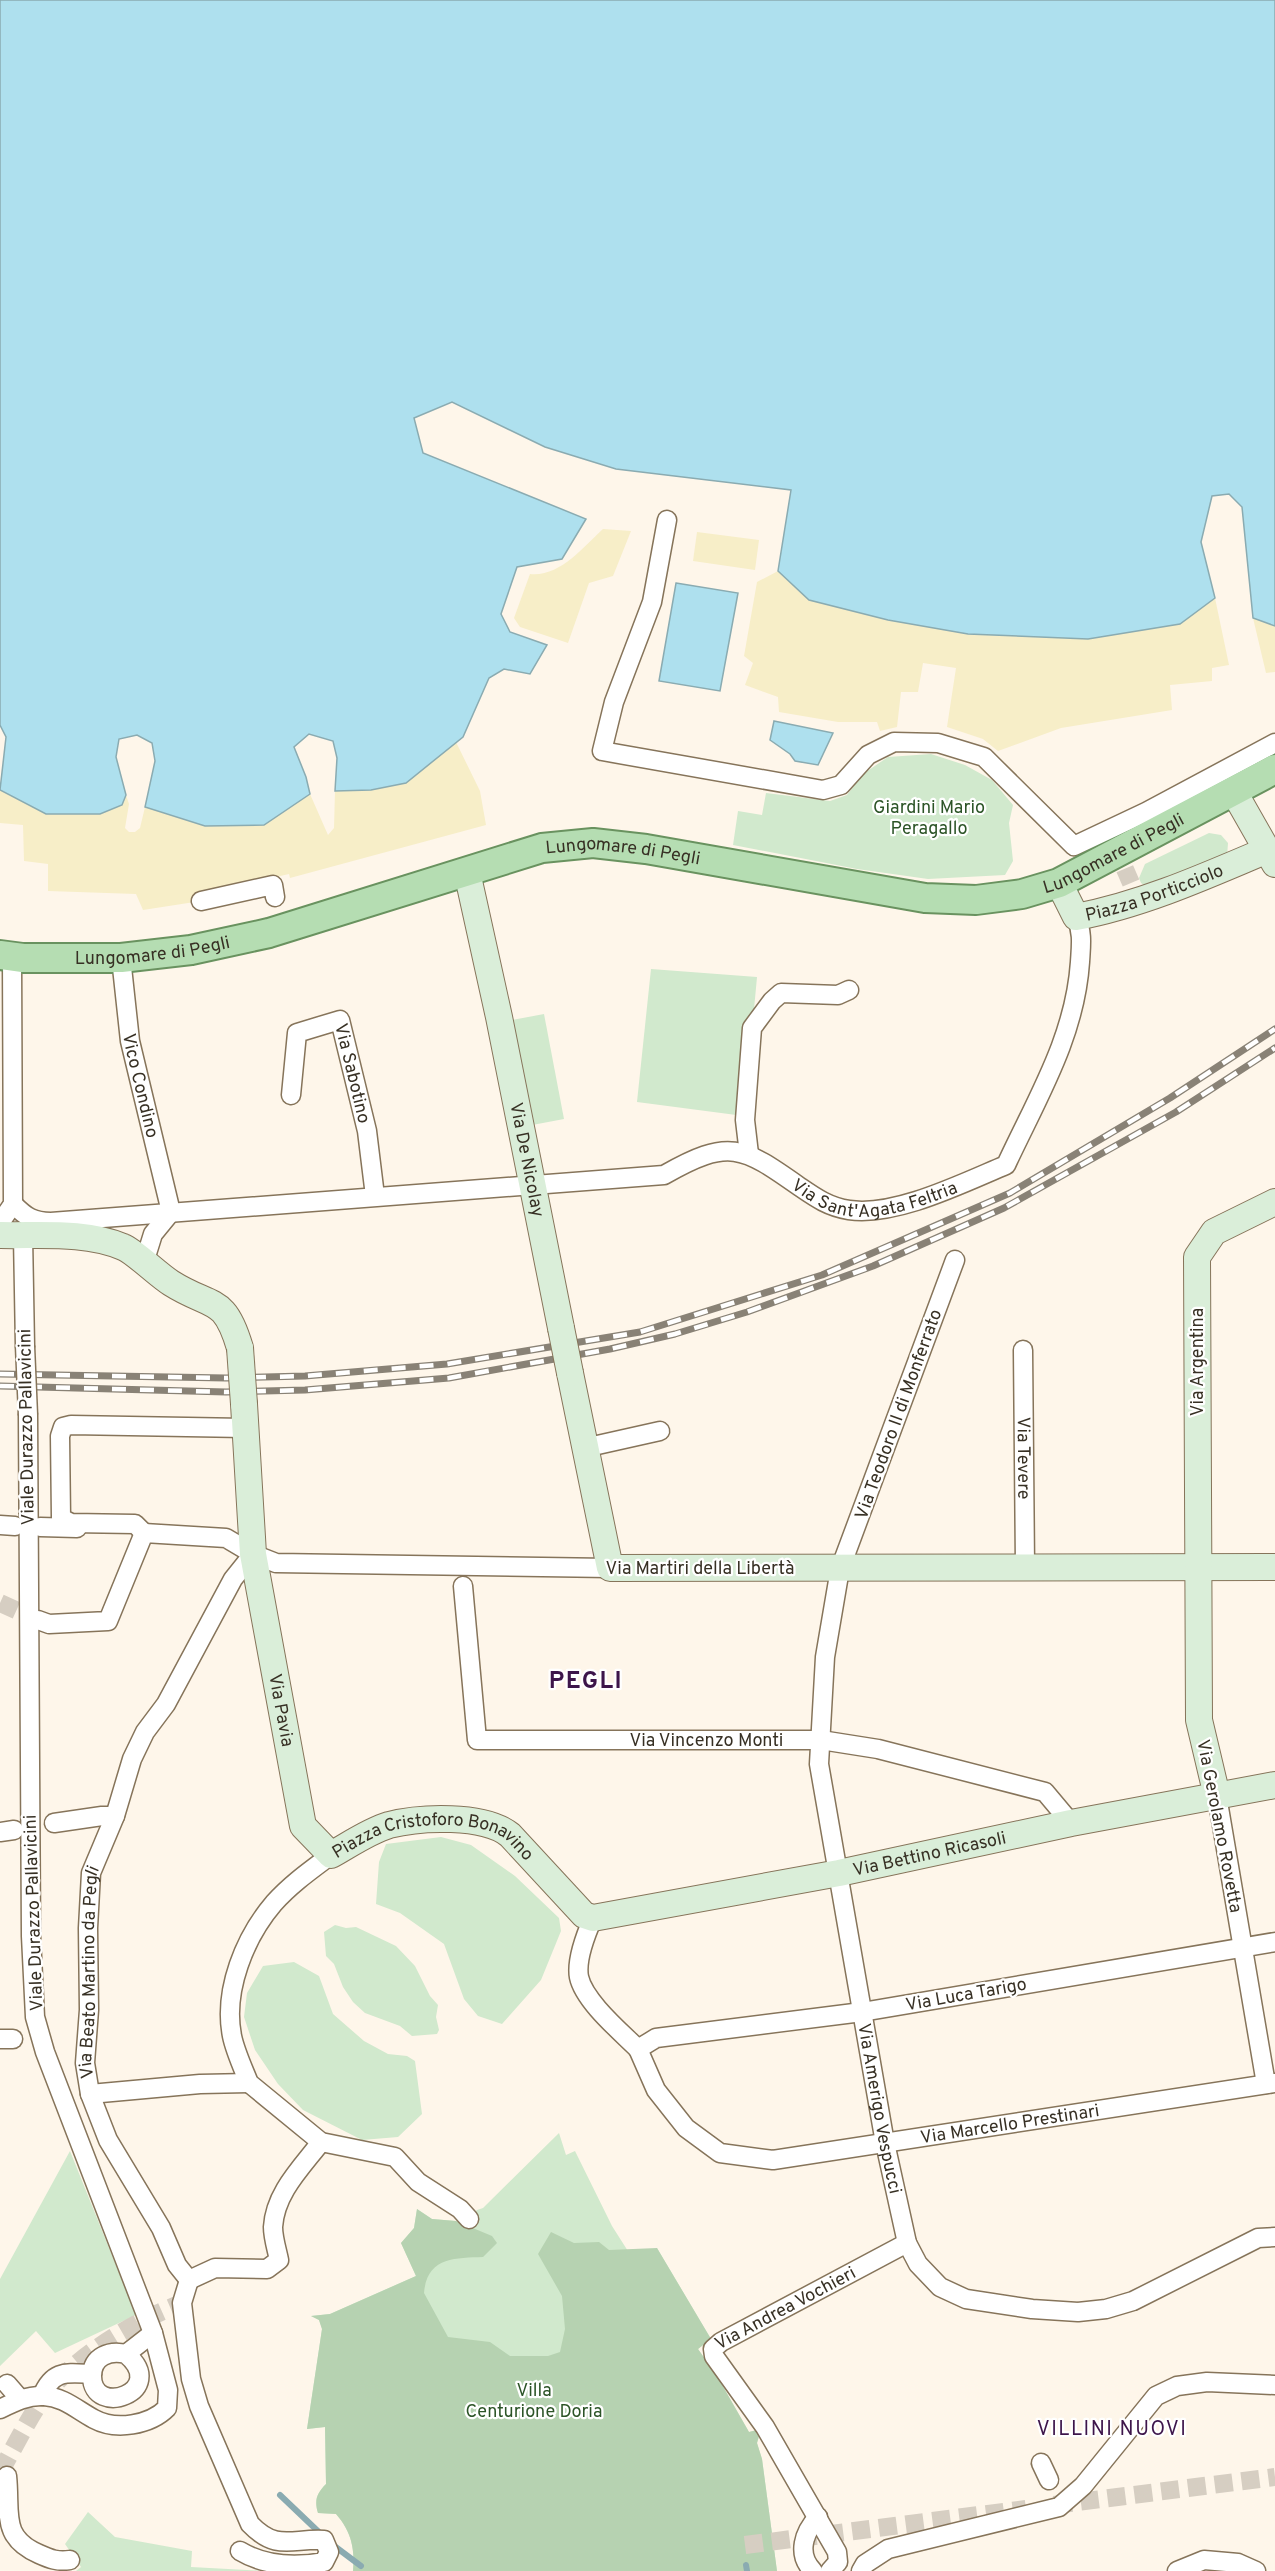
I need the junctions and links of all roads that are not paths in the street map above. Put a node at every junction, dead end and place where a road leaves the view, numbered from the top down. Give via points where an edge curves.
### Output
1 (667, 520) dead end
2 (1275, 743) edge
3 (1275, 769) edge
4 (1234, 792) junction
5 (1271, 857) edge
6 (467, 872) junction
7 (1059, 883) junction
8 (275, 897) dead end
9 (201, 901) dead end
10 (1076, 917) junction
11 (6, 956) edge
12 (121, 958) junction
13 (849, 990) dead end
14 (291, 1095) dead end
15 (748, 1154) junction
16 (532, 1184) junction
17 (375, 1197) junction
18 (1275, 1202) edge
19 (13, 1204) junction
20 (171, 1212) junction
21 (0, 1223) edge
22 (11, 1236) edge
23 (955, 1260) dead end
24 (144, 1263) junction
25 (1023, 1350) dead end
26 (245, 1416) junction
27 (660, 1431) dead end
28 (584, 1448) junction
29 (40, 1527) dead end
30 (144, 1533) junction
31 (253, 1554) junction
32 (1198, 1566) junction
33 (1025, 1567) junction
34 (1275, 1567) edge
35 (610, 1568) junction
36 (840, 1569) junction
37 (463, 1586) dead end
38 (38, 1620) tunnel mouth
39 (821, 1740) junction
40 (1275, 1785) edge
41 (1217, 1796) junction
42 (115, 1816) junction
43 (54, 1823) dead end
44 (1071, 1823) junction
45 (331, 1855) junction
46 (839, 1873) junction
47 (588, 1917) junction
48 (1275, 1942) edge
49 (1243, 1947) junction
50 (862, 2012) junction
51 (638, 2049) junction
52 (249, 2083) junction
53 (1270, 2084) edge
54 (90, 2094) junction
55 (321, 2142) junction
56 (885, 2143) junction
57 (469, 2218) dead end
58 (1275, 2237) edge
59 (907, 2243) junction
60 (189, 2280) junction
61 (153, 2333) junction
62 (126, 2354) junction
63 (92, 2374) junction
64 (8, 2384) dead end
65 (1275, 2385) edge
66 (42, 2396) junction
67 (20, 2399) junction
68 (0, 2409) edge
69 (1041, 2463) dead end
70 (7, 2476) dead end
71 (1049, 2481) dead end
72 (818, 2517) junction
73 (240, 2551) dead end
74 (70, 2560) dead end
75 (813, 2571) edge
76 (830, 2571) edge
77 (861, 2571) edge
78 (1177, 2571) edge
79 (1256, 2571) edge

1 - 2 street, Lungomare di Pegli via 652,602 614,702 602,751 823,790 841,785 868,755 894,742 938,743 984,757 1046,809 1074,846
3 - 4 main road, Lungomare di Pegli
4 - 5 street
4 - 7 main road, Lungomare di Pegli
5 - 10 street, Piazza Porticciolo
6 - 7 main road, Lungomare di Pegli via 542,848 593,843 925,898 976,900 1022,894
6 - 12 main road, Lungomare di Pegli via 269,933 191,950
6 - 16 street, Via De Nicolay
7 - 10 street, Piazza Porticciolo
8 - 9 street via 273,885
10 - 15 street, Via Sant'Agata Feltria via 1082,931 1078,988 1065,1042 1006,1165 928,1198 851,1210 825,1204
11 - 12 main road, Lungomare di Pegli
11 - 19 street
12 - 20 street, Vico Condino via 129,1041
13 - 15 street via 838,995 781,993 752,1028 745,1120
14 - 17 street, Via Sabotino via 297,1033 340,1020 367,1131
15 - 16 street via 729,1150 703,1155 664,1174
16 - 17 street
16 - 28 street, Via De Nicolay, bridge
17 - 20 street
18 - 32 street, Via Argentina via 1214,1232 1197,1257
19 - 20 street via 37,1222
19 - 21 street
20 - 24 street via 153,1234
22 - 24 street via 68,1236 125,1247
22 - 61 street, Viale Durazzo Pallavicini, bridge via 25,1346 28,1415 30,1900 35,2017
23 - 36 street, Via Teodoro II di Monferrato
24 - 26 street, bridge via 226,1313 240,1348
25 - 33 street, Via Tevere
26 - 30 street via 63,1427 61,1518 71,1523 135,1524
26 - 31 street
27 - 28 street
28 - 35 street, Via De Nicolay
29 - 30 street
30 - 31 street, Via Martiri della Libertà via 226,1538
30 - 38 street via 108,1621 49,1624
31 - 35 street, Via Martiri della Libertà via 276,1563
31 - 42 street, Via Beato Martino da Pegli via 233,1579 166,1704 145,1732 132,1758
31 - 45 street, Via Pavia via 303,1826
32 - 33 street, Via Martiri della Libertà
32 - 34 street, Via Martiri della Libertà
32 - 41 street, Via Gerolamo Rovetta via 1198,1720
33 - 36 street, Via Martiri della Libertà
35 - 36 street, Via Martiri della Libertà
36 - 39 street, Via Amerigo Vespucci via 825,1658
37 - 39 street, Via Vincenzo Monti via 477,1740
39 - 44 street, Via Vincenzo Monti via 878,1749 1045,1792
39 - 46 street, Via Amerigo Vespucci via 819,1764
40 - 41 street, Via Bettino Ricasoli
41 - 44 street, Via Bettino Ricasoli
41 - 49 street, Via Gerolamo Rovetta
42 - 43 street
42 - 54 street, Via Beato Martino da Pegli via 91,1873 85,2063
44 - 46 street, Via Bettino Ricasoli
45 - 47 street, Piazza Cristoforo Bonavino via 388,1825 432,1820 480,1822 510,1834
45 - 52 street, Piazza Cristoforo Bonavino via 273,1904 252,1937 234,1978 232,2036
46 - 47 street, Via Bettino Ricasoli
46 - 50 street, Via Amerigo Vespucci
47 - 51 street, Via Marcello Prestinari via 579,1976 585,1992
48 - 49 street, Via Luca Tarigo
49 - 50 street, Via Luca Tarigo
49 - 53 street, Via Gerolamo Rovetta
50 - 51 street, Via Luca Tarigo via 656,2038
50 - 56 street, Via Amerigo Vespucci
51 - 56 street, Via Marcello Prestinari via 656,2090 686,2128 720,2153 773,2160
52 - 54 street
52 - 55 street
53 - 56 street, Via Marcello Prestinari
54 - 60 street, Via Beato Martino da Pegli via 108,2140
55 - 57 street via 395,2157 418,2182
55 - 60 street via 277,2204 273,2229 279,2260 267,2269 215,2268
56 - 59 street, Via Amerigo Vespucci
58 - 59 street, Via Amerigo Vespucci via 1258,2238 1133,2301 1078,2312 966,2299 940,2287 918,2264
59 - 72 street, Via Andrea Vochieri via 713,2349
60 - 73 street via 182,2303 191,2379 250,2524 273,2541 324,2540 329,2552 328,2558 320,2563 279,2564 256,2560
61 - 62 street
61 - 66 street, Viale Durazzo Pallavicini via 168,2390 167,2408 157,2418 144,2423 111,2424 96,2421 60,2400
62 - 63 street via 105,2354 97,2360
62 - 63 street via 135,2361 139,2373 137,2385 129,2394 118,2399 106,2397 96,2389
63 - 66 street via 61,2373 47,2384
64 - 67 street
65 - 77 street via 1207,2382 1177,2386 1156,2396 1083,2486 1059,2507 888,2549
66 - 67 street, Viale Durazzo Pallavicini
67 - 68 street, Viale Durazzo Pallavicini
69 - 71 street
70 - 74 street via 10,2533 17,2543 50,2559
72 - 75 street via 808,2528 803,2550
72 - 76 street, Via Andrea Vochieri via 839,2557
78 - 79 street via 1204,2560 1238,2563

